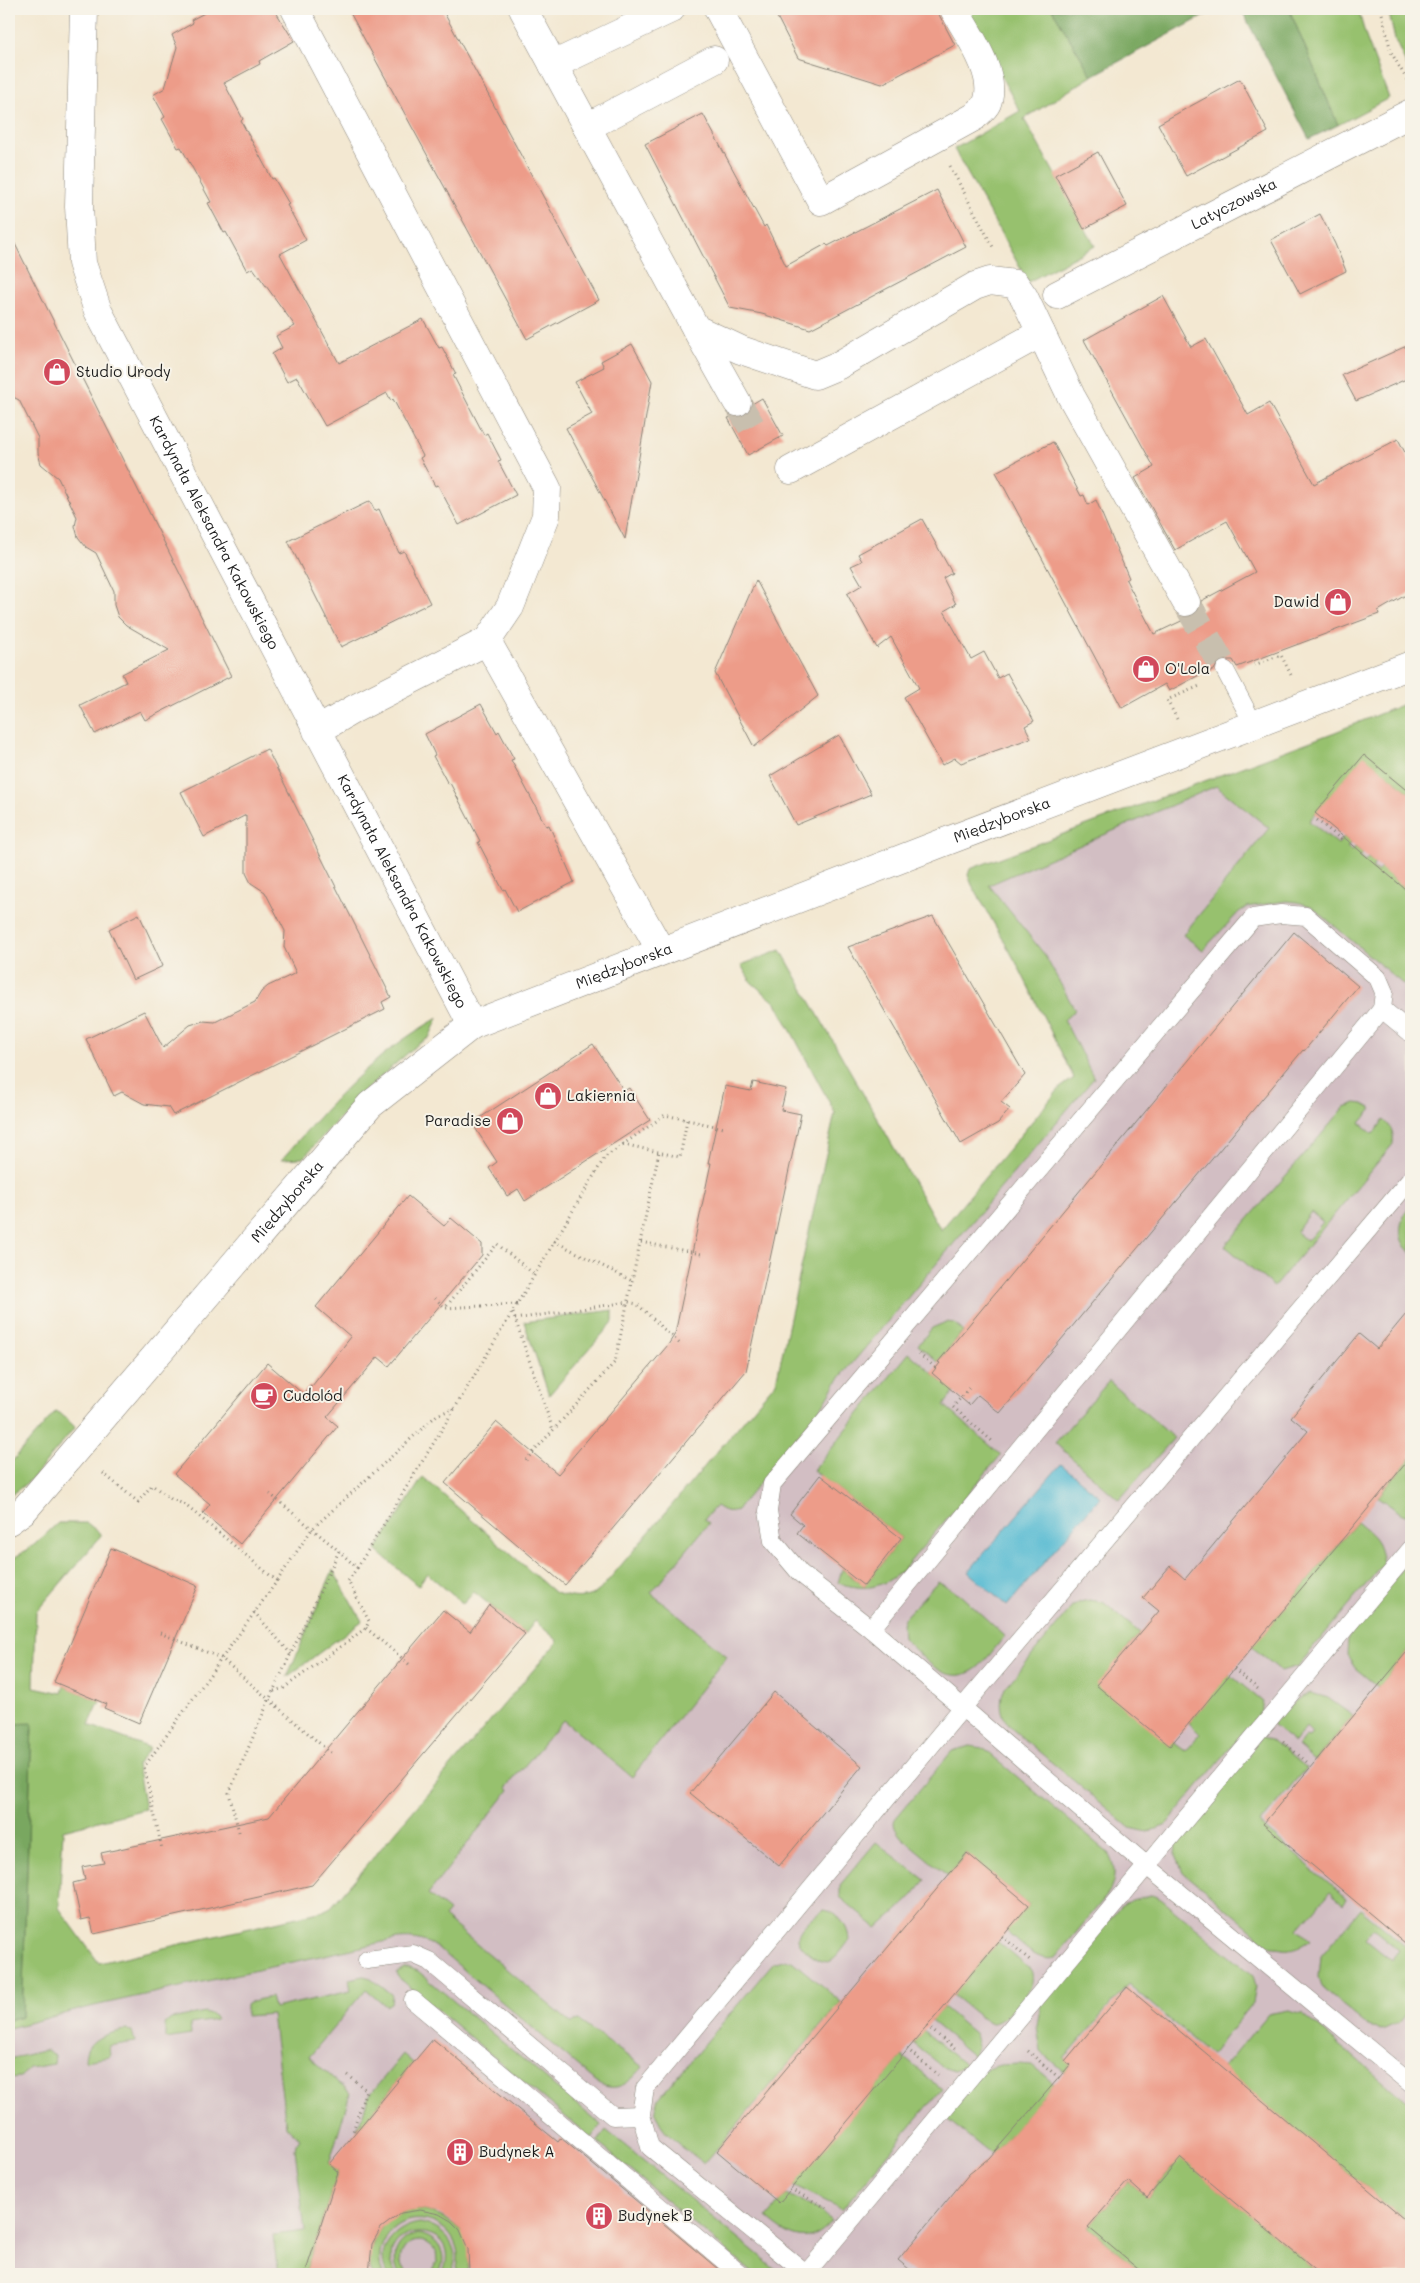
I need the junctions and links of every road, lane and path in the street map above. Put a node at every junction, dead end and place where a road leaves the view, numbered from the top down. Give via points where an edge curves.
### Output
1 (84, 9) edge
2 (295, 9) edge
3 (523, 9) edge
4 (672, 9) edge
5 (718, 9) edge
6 (954, 9) edge
7 (1381, 9) edge
8 (714, 60) dead end
9 (553, 65) junction
10 (1411, 87) edge
11 (1411, 113) edge
12 (587, 127) junction
13 (936, 138) junction
14 (1001, 281) junction
15 (1057, 295) dead end
16 (696, 329) junction
17 (1041, 333) junction
18 (737, 402) tunnel mouth
19 (791, 470) dead end
20 (1186, 602) tunnel mouth
21 (487, 641) junction
22 (1411, 665) edge
23 (1225, 670) tunnel mouth
24 (1254, 725) junction
25 (317, 731) junction
26 (1318, 820) dead end
27 (1342, 840) dead end
28 (660, 951) junction
29 (1382, 1009) junction
30 (472, 1025) junction
31 (1411, 1033) edge
32 (687, 1120) junction
33 (724, 1128) dead end
34 (622, 1144) junction
35 (659, 1152) junction
36 (1411, 1179) edge
37 (554, 1241) junction
38 (641, 1242) junction
39 (701, 1254) dead end
40 (534, 1275) junction
41 (632, 1280) junction
42 (435, 1298) dead end
43 (628, 1302) junction
44 (517, 1304) junction
45 (446, 1308) junction
46 (513, 1312) junction
47 (515, 1319) junction
48 (680, 1344) dead end
49 (969, 1388) dead end
50 (455, 1408) junction
51 (553, 1430) junction
52 (1012, 1458) junction
53 (526, 1460) dead end
54 (102, 1473) dead end
55 (270, 1494) dead end
56 (9, 1521) edge
57 (312, 1529) junction
58 (1411, 1549) edge
59 (339, 1551) junction
60 (357, 1568) junction
61 (277, 1581) junction
62 (254, 1612) junction
63 (366, 1628) junction
64 (871, 1629) junction
65 (160, 1633) dead end
66 (291, 1654) junction
67 (221, 1658) junction
68 (410, 1665) dead end
69 (274, 1691) junction
70 (269, 1700) junction
71 (963, 1707) junction
72 (333, 1755) dead end
73 (239, 1832) dead end
74 (162, 1849) dead end
75 (1148, 1866) junction
76 (1002, 1936) dead end
77 (367, 1960) dead end
78 (1053, 1979) junction
79 (413, 2000) dead end
80 (927, 2026) dead end
81 (1007, 2033) junction
82 (907, 2049) dead end
83 (978, 2068) junction
84 (348, 2075) dead end
85 (1059, 2078) dead end
86 (1411, 2084) edge
87 (958, 2092) junction
88 (641, 2115) junction
89 (353, 2131) dead end
90 (790, 2189) dead end
91 (848, 2224) junction
92 (740, 2274) edge
93 (806, 2274) edge

1 - 25 street, Kardynała Aleksandra Kakowskiego via 79,206 82,263 89,288 98,311
2 - 21 street via 547,488 546,516 510,607
3 - 9 street
4 - 9 street
5 - 13 street via 821,201
6 - 13 street via 985,66 990,86 987,104 981,111
7 - 10 path via 1391,52
8 - 12 street
9 - 12 street
11 - 15 street, Latyczowska
12 - 16 street
13 - 14 path via 998,256
14 - 16 street via 975,286 839,365 815,375 741,350
14 - 17 street via 1015,284
16 - 18 street
17 - 19 street
17 - 20 street via 1071,396
21 - 25 street
21 - 28 street
22 - 24 street, Międzyborska
23 - 24 lane
24 - 28 street, Międzyborska
25 - 30 street, Kardynała Aleksandra Kakowskiego
26 - 27 path
28 - 30 street, Międzyborska
29 - 31 lane
29 - 52 lane
29 - 64 lane via 1384,992 1378,978 1306,916 1281,914 1253,918 772,1484 768,1511 773,1541 800,1573
30 - 56 street, Międzyborska via 370,1105 24,1510
32 - 33 path
32 - 34 path via 665,1115
32 - 35 path via 680,1157
34 - 35 path
34 - 37 path via 605,1157
35 - 38 path
36 - 71 lane
37 - 40 path
37 - 41 path
38 - 39 path
38 - 41 path
40 - 44 path
40 - 45 path via 497,1244
41 - 43 path
42 - 45 path
43 - 47 path
43 - 48 path via 637,1304
43 - 51 path via 615,1362
44 - 45 path
44 - 46 path
46 - 47 path
46 - 50 path
47 - 51 path
49 - 52 path via 953,1407
50 - 57 path via 437,1415
50 - 60 path
51 - 53 path
52 - 64 lane
54 - 61 path via 138,1502 152,1485 184,1504
55 - 57 path
57 - 59 path
57 - 61 path
58 - 75 lane
59 - 60 path
59 - 66 path
60 - 63 path via 348,1581 369,1621
61 - 62 path
62 - 66 path
62 - 67 path
63 - 68 path
63 - 69 path via 284,1688
64 - 71 lane
65 - 67 path
66 - 69 path
67 - 70 path
67 - 74 path via 144,1767
69 - 70 path
70 - 72 path
70 - 73 path via 229,1793
71 - 75 lane
71 - 88 lane via 644,2088
75 - 78 lane
75 - 86 lane
76 - 78 path
77 - 88 lane via 413,1954 429,1961 613,2116
78 - 81 lane
79 - 92 lane
80 - 83 path
81 - 83 lane
81 - 85 path
82 - 87 path
83 - 87 lane
84 - 89 path via 366,2090
87 - 91 lane
88 - 93 lane via 650,2147
90 - 91 path
91 - 93 lane

